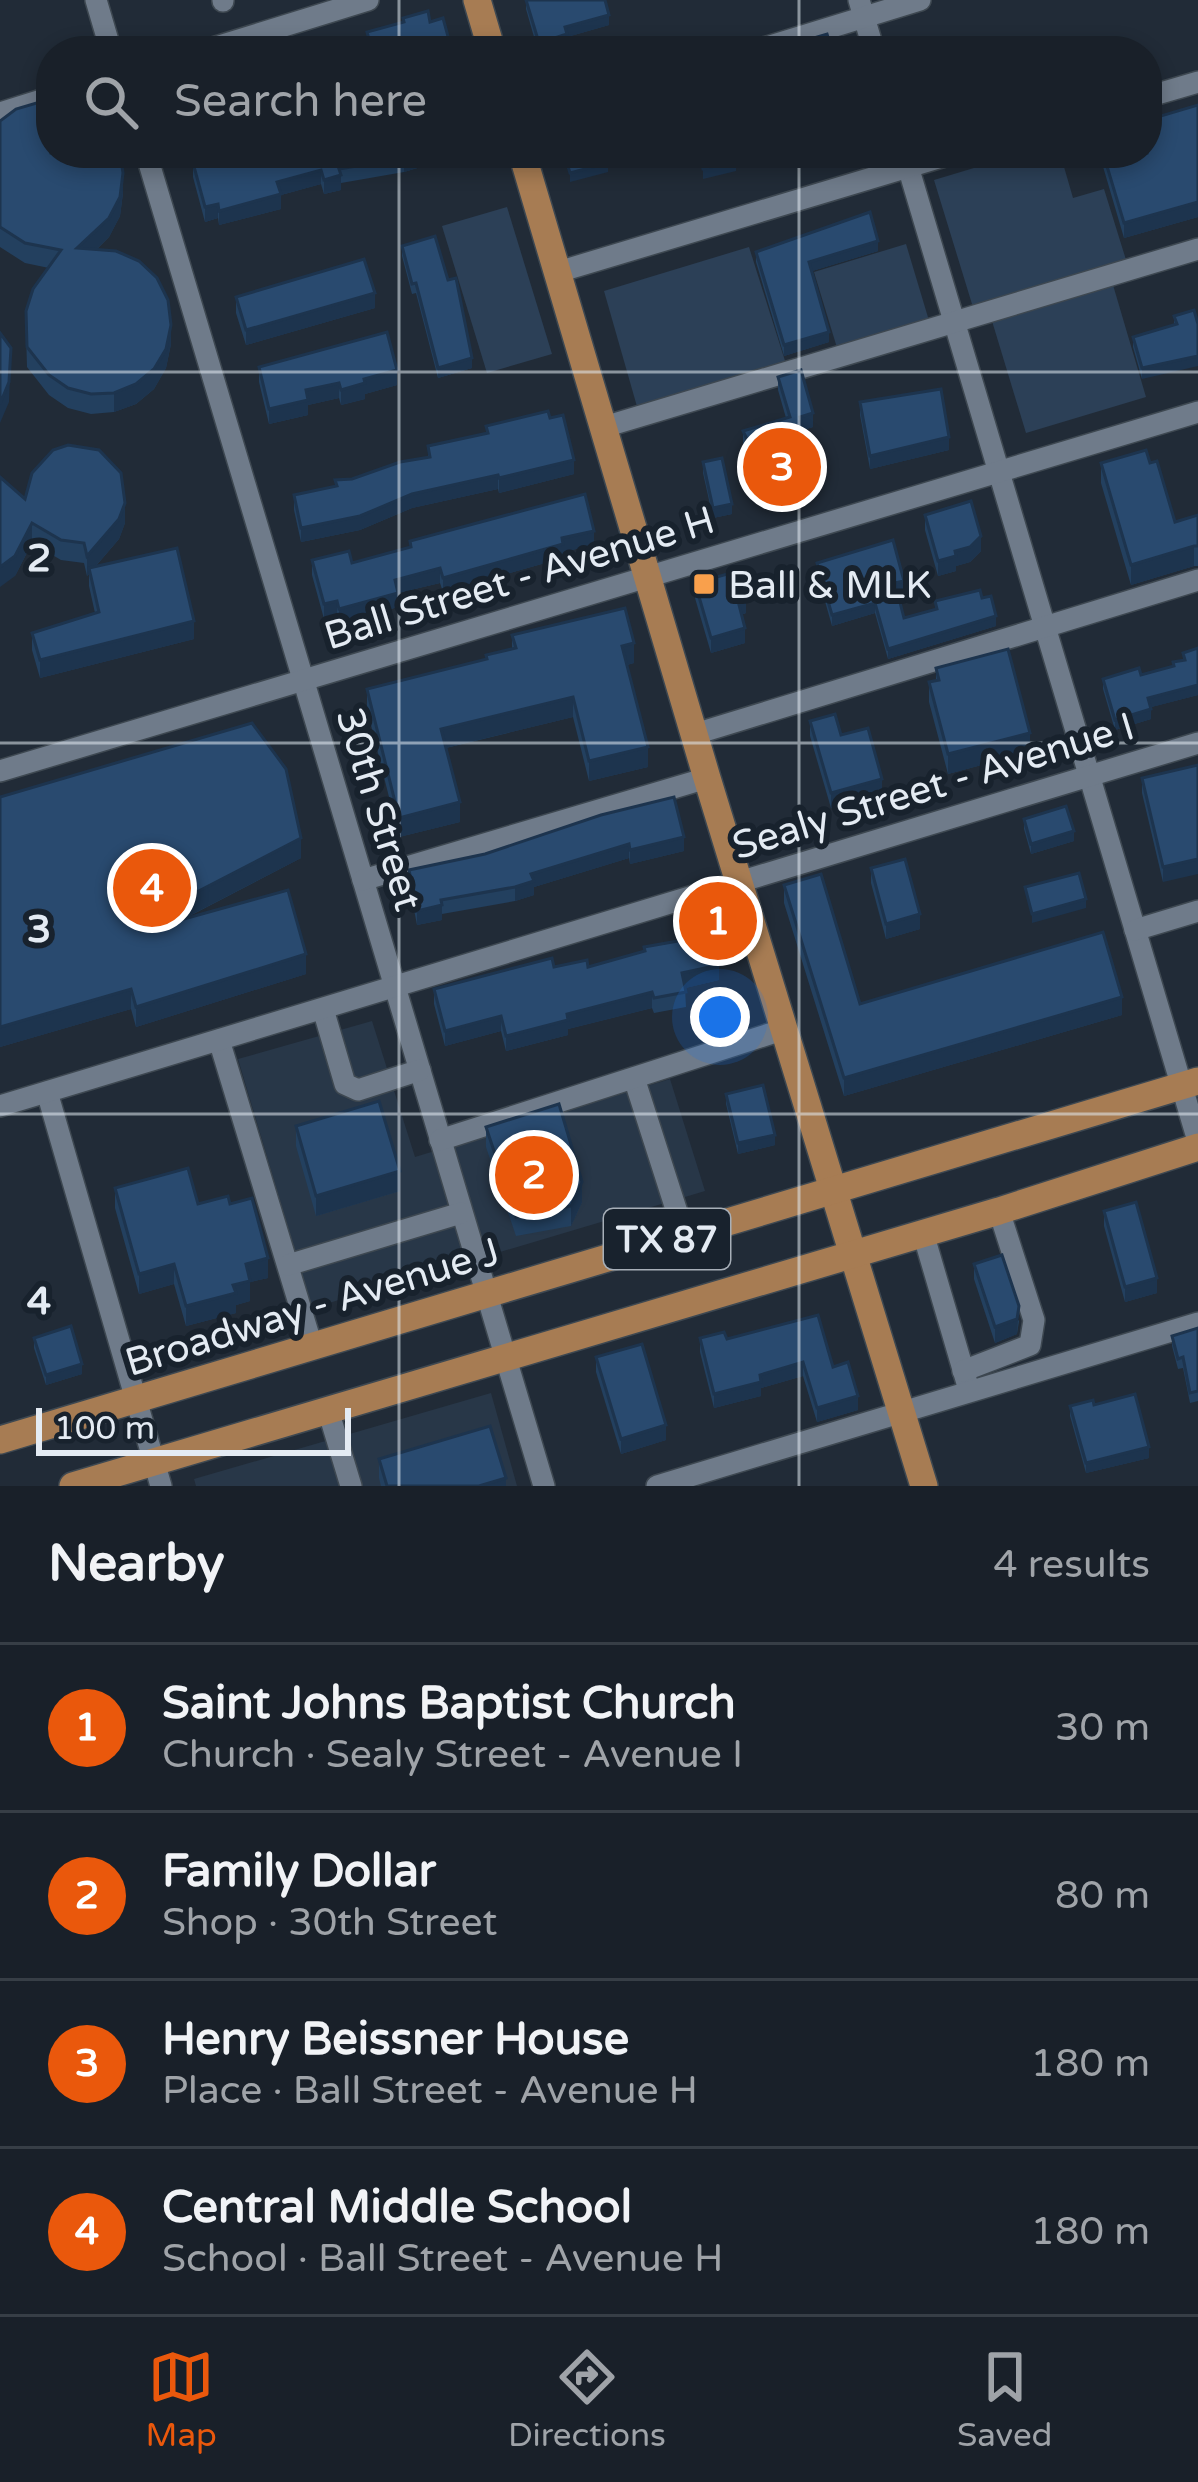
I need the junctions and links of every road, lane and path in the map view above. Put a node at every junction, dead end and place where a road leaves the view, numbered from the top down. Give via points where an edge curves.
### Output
1 (96, 0) edge
2 (368, 0) edge
3 (477, 0) edge
4 (920, 0) edge
5 (861, 9) edge
6 (107, 36) edge
7 (252, 36) edge
8 (488, 36) edge
9 (792, 36) edge
10 (1198, 82) edge
11 (1162, 93) edge
12 (36, 102) edge
13 (0, 113) edge
14 (151, 168) edge
15 (527, 168) edge
16 (881, 168) edge
17 (908, 168) edge
18 (1198, 249) edge
19 (558, 272) junction
20 (953, 321) junction
21 (1198, 412) edge
22 (604, 427) junction
23 (998, 471) junction
24 (648, 575) junction
25 (1198, 580) edge
26 (1046, 629) junction
27 (304, 679) junction
28 (695, 734) junction
29 (1198, 743) edge
30 (0, 771) edge
31 (1089, 774) junction
32 (707, 778) junction
33 (363, 880) junction
34 (740, 880) junction
35 (1198, 911) edge
36 (1135, 930) junction
37 (395, 988) junction
38 (323, 1009) junction
39 (785, 1029) junction
40 (219, 1040) junction
41 (420, 1070) junction
42 (634, 1078) junction
43 (1190, 1084) edge
44 (47, 1092) junction
45 (0, 1106) edge
46 (440, 1140) junction
47 (1198, 1144) edge
48 (835, 1189) junction
49 (999, 1211) junction
50 (461, 1213) junction
51 (923, 1233) junction
52 (684, 1234) junction
53 (855, 1253) junction
54 (288, 1265) junction
55 (486, 1294) junction
56 (1198, 1323) edge
57 (313, 1346) junction
58 (506, 1357) junction
59 (966, 1381) junction
60 (137, 1400) junction
61 (328, 1410) junction
62 (902, 1412) junction
63 (0, 1440) edge
64 (158, 1474) edge
65 (73, 1486) edge
66 (351, 1486) edge
67 (544, 1486) edge
68 (657, 1486) edge
69 (924, 1486) edge

1 - 6 street
2 - 7 street
3 - 8 main road
4 - 5 street
5 - 9 street
10 - 11 street
12 - 13 street
14 - 27 street, 30th Street
15 - 19 main road
16 - 19 street
17 - 20 street
18 - 20 street
19 - 22 main road
20 - 22 street
20 - 23 street
21 - 23 street, Ball Street - Avenue H
22 - 24 main road
23 - 24 street, Ball Street - Avenue H
23 - 26 street
24 - 27 street, Ball Street - Avenue H
24 - 28 main road
25 - 26 street
26 - 28 street
26 - 31 street
27 - 30 street, Ball Street - Avenue H
27 - 33 street, 30th Street
28 - 32 main road
29 - 31 street, Sealy Street - Avenue I
31 - 34 street, Sealy Street - Avenue I
31 - 36 street
32 - 33 street
32 - 34 main road
33 - 37 street, 30th Street
34 - 37 street, Sealy Street - Avenue I
34 - 39 main road
35 - 36 street
36 - 43 street
37 - 38 street, Sealy Street - Avenue I
37 - 41 street, 30th Street
38 - 40 street, Sealy Street - Avenue I
38 - 41 street via 345,1084 358,1090
39 - 42 street
39 - 48 main road
40 - 44 street, Sealy Street - Avenue I
40 - 54 street
41 - 46 street, 30th Street
42 - 46 street
42 - 52 street
43 - 47 street
43 - 48 main road, Broadway - Avenue J / TX 87
44 - 45 street, Sealy Street - Avenue I
44 - 60 street
46 - 50 street, 30th Street
47 - 49 main road, TX 87
48 - 52 main road, Broadway - Avenue J / TX 87
48 - 53 main road
49 - 51 main road, TX 87
49 - 59 street via 1033,1334 1030,1345
50 - 54 street
50 - 55 street, 30th Street
51 - 53 main road, TX 87
51 - 59 street
52 - 55 main road, Broadway - Avenue J / TX 87
53 - 58 main road, TX 87
53 - 62 main road
54 - 57 street
55 - 57 main road, Broadway - Avenue J / TX 87
55 - 58 street, 30th Street
56 - 59 street
57 - 60 main road, Broadway - Avenue J / TX 87
58 - 61 main road, TX 87
58 - 67 street, 30th Street
59 - 62 street
60 - 63 main road, Broadway - Avenue J / TX 87
60 - 64 street
61 - 64 main road, TX 87
61 - 66 street
62 - 68 street
62 - 69 main road
64 - 65 main road, TX 87

